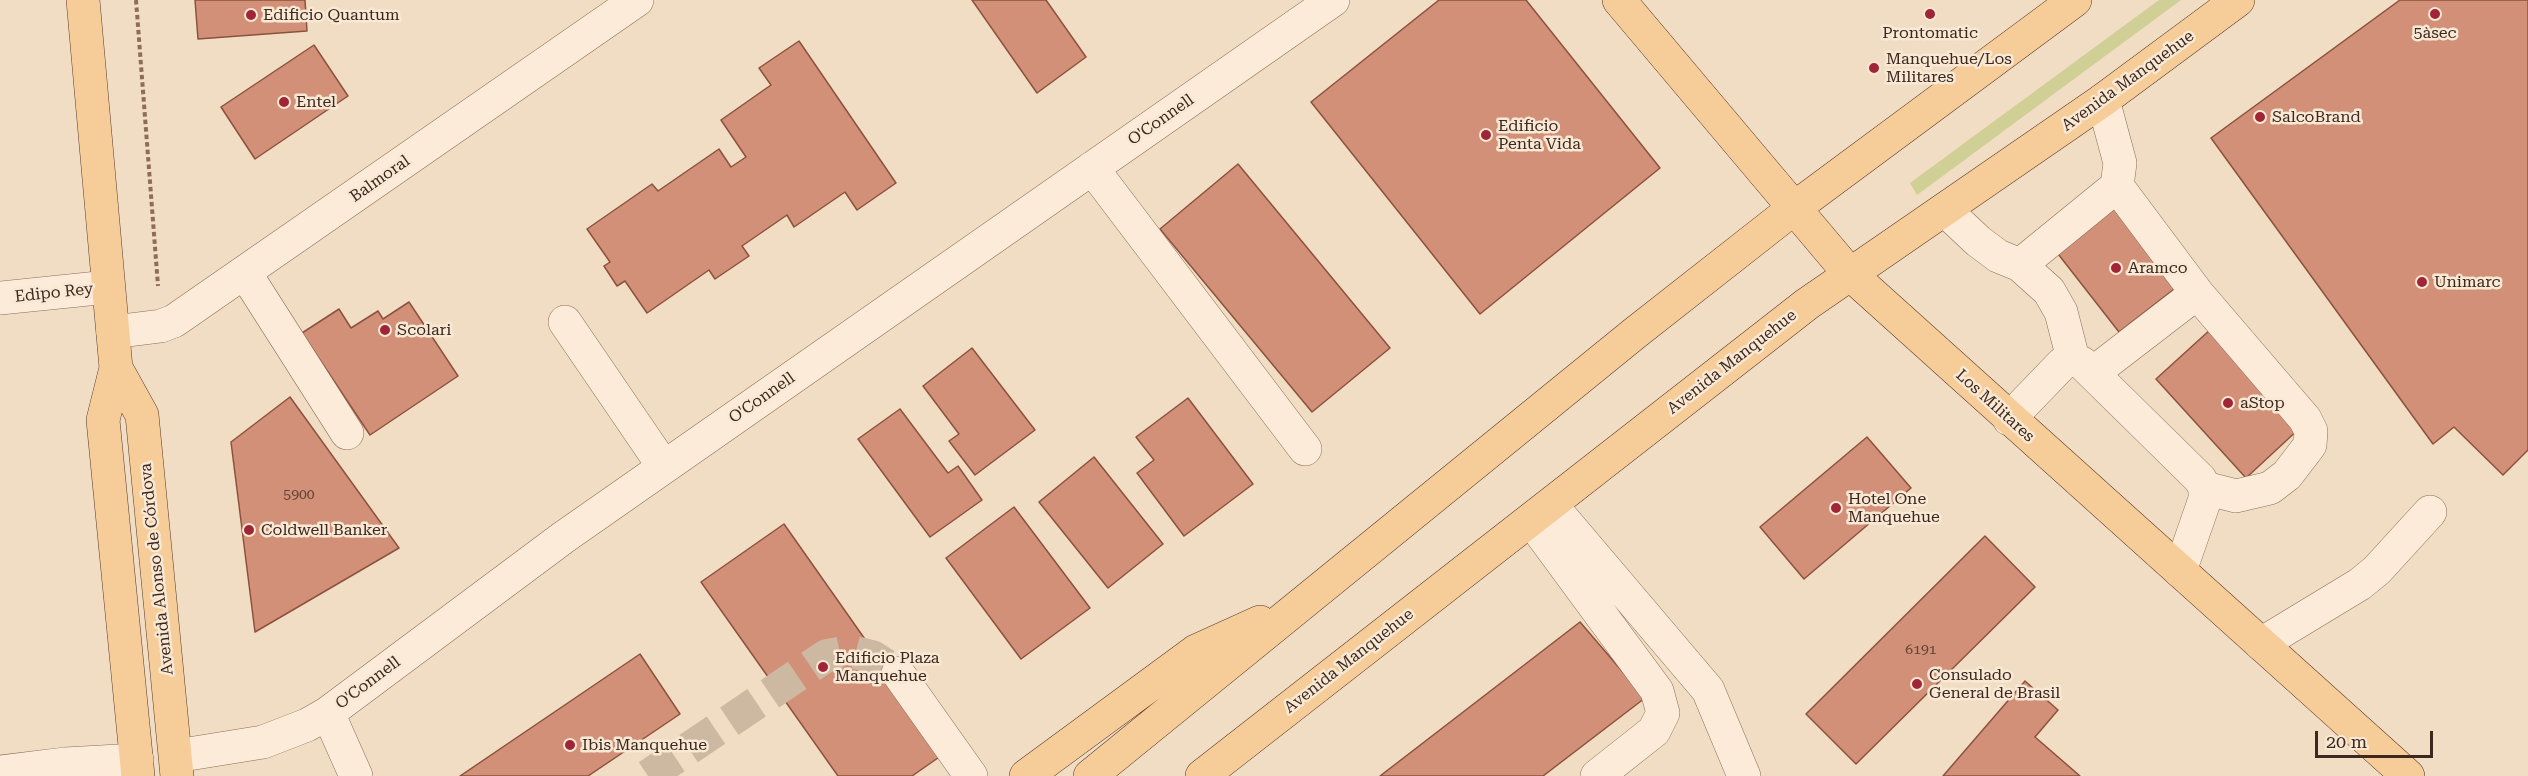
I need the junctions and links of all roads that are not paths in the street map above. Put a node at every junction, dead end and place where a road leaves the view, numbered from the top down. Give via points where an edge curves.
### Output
1 (82, 0) edge
2 (1333, 0) edge
3 (1618, 0) edge
4 (2075, 0) edge
5 (2238, 0) edge
6 (615, 6) edge
7 (2103, 100) junction
8 (1092, 168) junction
9 (2117, 186) junction
10 (1793, 209) junction
11 (1945, 210) junction
12 (2020, 265) junction
13 (245, 273) junction
14 (1849, 273) junction
15 (108, 287) junction
16 (2197, 293) junction
17 (0, 298) edge
18 (565, 322) dead end
19 (113, 332) junction
20 (2083, 366) junction
21 (116, 368) junction
22 (2009, 419) junction
23 (347, 433) dead end
24 (1305, 449) dead end
25 (664, 467) junction
26 (2205, 488) junction
27 (1541, 512) junction
28 (2430, 512) dead end
29 (2180, 572) junction
30 (1300, 604) junction
31 (2261, 644) junction
32 (898, 673) tunnel mouth
33 (328, 713) junction
34 (1242, 745) junction
35 (177, 766) edge
36 (137, 768) edge
37 (0, 772) edge
38 (356, 776) edge
39 (970, 776) edge
40 (1026, 776) edge
41 (1090, 776) edge
42 (1202, 776) edge
43 (1210, 776) edge
44 (1597, 776) edge
45 (1744, 776) edge
46 (2408, 776) edge

1 - 15 main road, Avenida Alonso de Córdova
2 - 8 street, O'Connell
3 - 10 main road, Los Militares
4 - 10 main road
5 - 7 main road, Avenida Manquehue
6 - 13 street, Balmoral
7 - 9 street via 2119,156
7 - 11 main road, Avenida Manquehue
8 - 24 street
8 - 25 street, O'Connell
9 - 12 street
9 - 16 street
10 - 14 main road, Los Militares
10 - 30 main road
11 - 12 street via 1998,256
11 - 14 main road, Avenida Manquehue
12 - 20 street via 2049,291
13 - 19 street, Balmoral via 161,327
13 - 23 street
14 - 22 main road, Los Militares
14 - 27 main road, Avenida Manquehue
15 - 17 street, Edipo Rey
15 - 19 main road, Avenida Alonso de Córdova
16 - 20 street
16 - 26 street via 2306,419 2311,430 2310,445 2287,475 2270,488 2236,496
18 - 25 street
19 - 21 main road, Avenida Alonso de Córdova
20 - 22 street via 2062,364
20 - 26 street
21 - 35 main road, Avenida Alonso de Córdova via 142,414
21 - 36 main road, Avenida Alonso de Córdova via 103,420
22 - 29 main road, Los Militares
25 - 33 street, O'Connell
26 - 29 street via 2205,499
27 - 34 main road, Avenida Manquehue
27 - 44 street via 1657,692 1663,713 1654,731
27 - 45 street via 1707,690
28 - 31 street via 2360,584
29 - 31 main road, Los Militares
30 - 40 main road via 1196,651
30 - 41 main road
31 - 46 main road, Los Militares
32 - 39 street
33 - 35 street, O'Connell via 263,742
33 - 38 street
34 - 42 main road, Avenida Manquehue
34 - 43 main road, Avenida Manquehue
36 - 37 street via 65,764

